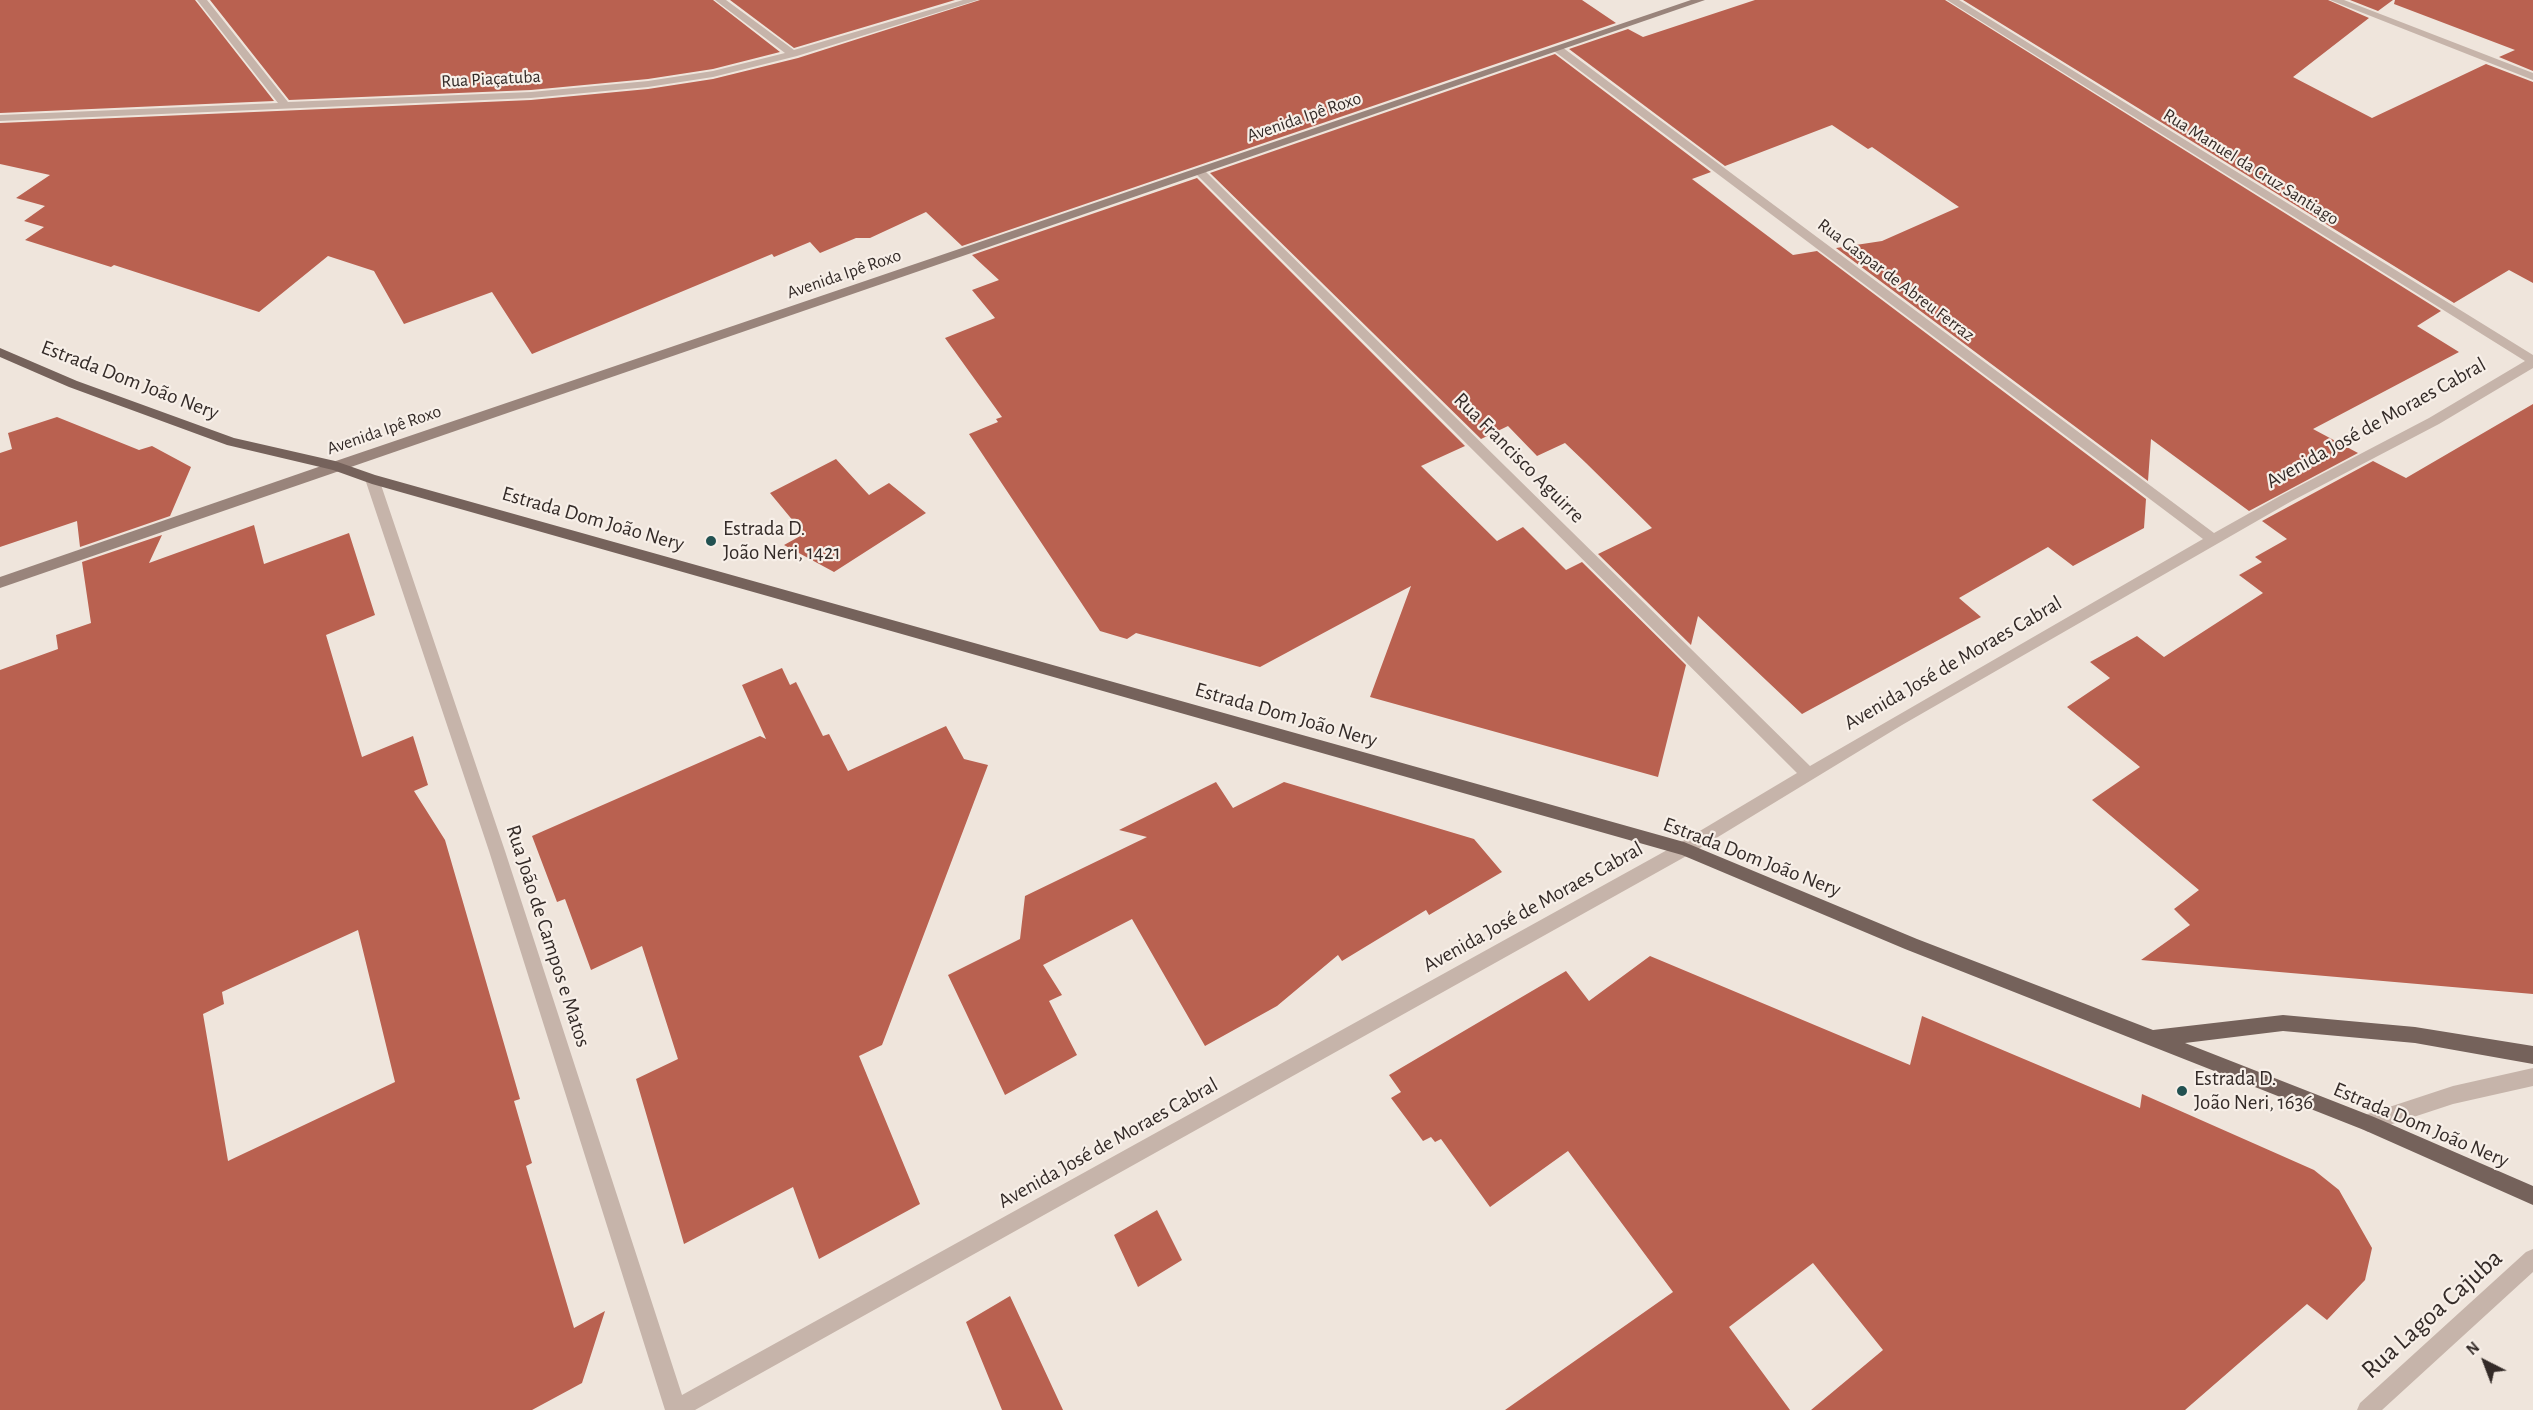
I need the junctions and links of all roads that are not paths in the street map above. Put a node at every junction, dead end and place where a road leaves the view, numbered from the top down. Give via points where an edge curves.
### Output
1 (202, 0) edge
2 (720, 0) edge
3 (974, 0) edge
4 (1700, 0) edge
5 (1952, 0) edge
6 (2335, 0) edge
7 (1558, 49) junction
8 (792, 54) junction
9 (2533, 77) edge
10 (284, 104) junction
11 (0, 118) edge
12 (1200, 172) junction
13 (0, 352) edge
14 (2533, 362) edge
15 (335, 466) junction
16 (372, 479) junction
17 (2213, 540) junction
18 (0, 583) edge
19 (1808, 774) junction
20 (1684, 849) junction
21 (2151, 1038) junction
22 (2533, 1056) edge
23 (2533, 1077) edge
24 (2368, 1123) junction
25 (2533, 1196) edge
26 (2533, 1259) edge
27 (676, 1409) edge
28 (2367, 1410) edge

1 - 10 street
2 - 8 street
3 - 8 street, Rua Piaçatuba
4 - 7 street, Avenida Ipê Roxo
5 - 14 street, Rua Manuel da Cruz Santiago
6 - 9 street
7 - 12 street, Avenida Ipê Roxo
7 - 17 street, Rua Gaspar de Abreu Ferraz
8 - 10 street, Rua Piaçatuba via 713,74 648,84 531,95
10 - 11 street, Rua Piaçatuba
12 - 15 street, Avenida Ipê Roxo
12 - 19 street, Rua Francisco Aguirre
13 - 15 main road, Estrada Dom João Nery via 73,384 232,442
14 - 17 street, Avenida José de Moraes Cabral via 2434,421
15 - 16 main road, Estrada Dom João Nery
15 - 18 street, Avenida Ipê Roxo
16 - 20 main road, Estrada Dom João Nery
16 - 27 street, Rua João de Campos e Matos via 497,851
17 - 19 street, Avenida José de Moraes Cabral
19 - 20 street, Avenida José de Moraes Cabral
20 - 21 main road, Estrada Dom João Nery
20 - 27 street, Avenida José de Moraes Cabral
21 - 22 main road via 2283,1023 2415,1035
21 - 24 main road, Estrada Dom João Nery
23 - 24 street via 2453,1095
24 - 25 main road, Estrada Dom João Nery
26 - 28 street, Rua Lagoa Cajuba

